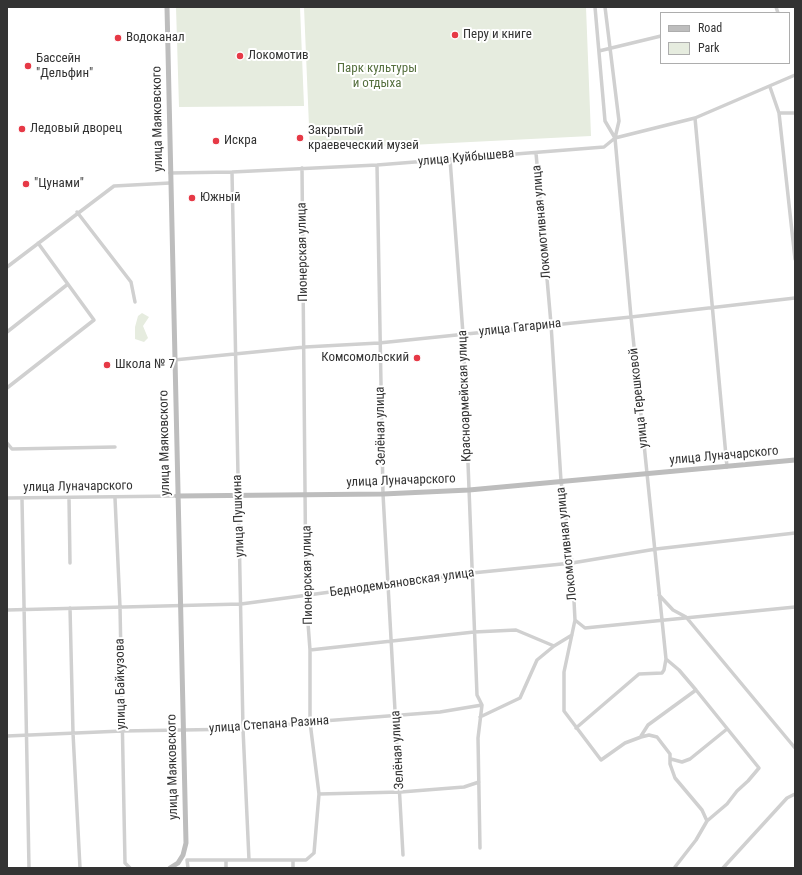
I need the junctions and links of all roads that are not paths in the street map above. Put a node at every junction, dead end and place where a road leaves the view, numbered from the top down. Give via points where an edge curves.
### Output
1 (166, 7) edge
2 (596, 7) edge
3 (605, 7) edge
4 (660, 36) edge
5 (610, 49) junction
6 (599, 51) junction
7 (795, 74) edge
8 (770, 87) junction
9 (779, 113) junction
10 (795, 113) edge
11 (695, 118) junction
12 (615, 138) junction
13 (536, 153) junction
14 (450, 159) junction
15 (376, 165) junction
16 (302, 168) junction
17 (232, 172) junction
18 (170, 173) junction
19 (170, 183) junction
20 (77, 212) junction
21 (794, 221) edge
22 (38, 243) junction
23 (795, 259) edge
24 (7, 267) edge
25 (68, 284) junction
26 (795, 298) edge
27 (135, 302) dead end
28 (712, 308) junction
29 (631, 317) junction
30 (551, 324) junction
31 (7, 332) edge
32 (463, 334) junction
33 (379, 343) junction
34 (305, 347) junction
35 (235, 354) junction
36 (174, 360) junction
37 (7, 388) edge
38 (7, 442) edge
39 (115, 447) dead end
40 (795, 460) edge
41 (727, 467) junction
42 (647, 474) junction
43 (561, 482) junction
44 (469, 490) junction
45 (307, 494) junction
46 (382, 494) junction
47 (238, 495) junction
48 (177, 496) junction
49 (7, 498) edge
50 (69, 498) junction
51 (115, 498) junction
52 (22, 499) junction
53 (795, 533) edge
54 (656, 550) junction
55 (70, 562) dead end
56 (572, 563) junction
57 (472, 573) junction
58 (389, 586) junction
59 (659, 595) junction
60 (306, 596) junction
61 (241, 604) junction
62 (180, 606) junction
63 (120, 607) junction
64 (795, 607) edge
65 (70, 608) junction
66 (7, 610) edge
67 (23, 610) junction
68 (686, 617) junction
69 (575, 620) junction
70 (661, 620) junction
71 (474, 632) junction
72 (572, 635) junction
73 (392, 642) junction
74 (554, 646) junction
75 (310, 650) junction
76 (666, 659) junction
77 (696, 690) junction
78 (482, 705) junction
79 (396, 715) junction
80 (480, 717) junction
81 (310, 722) junction
82 (576, 728) junction
83 (727, 729) junction
84 (183, 730) junction
85 (243, 730) junction
86 (122, 731) junction
87 (73, 733) junction
88 (26, 734) junction
89 (7, 736) edge
90 (641, 737) junction
91 (795, 748) edge
92 (671, 759) junction
93 (479, 782) junction
94 (400, 792) junction
95 (319, 794) junction
96 (795, 794) edge
97 (707, 821) junction
98 (480, 848) dead end
99 (403, 855) dead end
100 (182, 856) junction
101 (187, 860) junction
102 (226, 860) junction
103 (249, 860) junction
104 (294, 860) junction
105 (29, 868) edge
106 (80, 868) edge
107 (130, 868) edge
108 (170, 868) edge
109 (188, 868) edge
110 (226, 868) edge
111 (293, 868) edge
112 (676, 868) edge
113 (723, 868) edge

1 - 18 main road, улица Маяковского
2 - 6 street, улица Терешковой
3 - 5 street, улица Терешковой
4 - 5 street
5 - 6 street
5 - 12 street, улица Терешковой via 619,121
6 - 12 street, улица Терешковой via 605,121
7 - 8 street, улица Куйбышева
8 - 9 street
8 - 11 street, улица Куйбышева
9 - 10 street
9 - 21 street
11 - 12 street, улица Куйбышева
11 - 28 street
12 - 13 street, улица Куйбышева via 604,147
12 - 29 street, улица Терешковой
13 - 14 street, улица Куйбышева
13 - 30 street, Локомотивная улица
14 - 15 street, улица Куйбышева
14 - 32 street, Красноармейская улица
15 - 16 street, улица Куйбышева
15 - 33 street, Зелёная улица
16 - 17 street, улица Куйбышева
16 - 34 street, Пионерская улица
17 - 18 street, улица Куйбышева
17 - 35 street, улица Пушкина
18 - 19 main road, улица Маяковского
19 - 20 street via 114,186
19 - 36 main road, улица Маяковского
20 - 22 street
20 - 27 street via 131,282
21 - 23 street
22 - 24 street
22 - 25 street
25 - 31 street
25 - 37 street via 94,320
26 - 28 street, улица Гагарина
28 - 29 street, улица Гагарина
28 - 41 street
29 - 30 street, улица Гагарина
29 - 42 street, улица Терешковой
30 - 32 street, улица Гагарина
30 - 43 street, Локомотивная улица
32 - 33 street, улица Гагарина
32 - 44 street, Красноармейская улица
33 - 34 street, улица Гагарина
33 - 46 street, Зелёная улица
34 - 35 street, улица Гагарина
34 - 45 street, Пионерская улица
35 - 36 street, улица Гагарина
35 - 47 street, улица Пушкина
36 - 48 main road, улица Маяковского
38 - 39 street via 12,449
40 - 41 main road, улица Луначарского
41 - 42 main road, улица Луначарского
42 - 43 main road, улица Луначарского
42 - 54 street, улица Терешковой
43 - 44 main road, улица Луначарского
43 - 56 street, Локомотивная улица
44 - 46 main road, улица Луначарского
44 - 57 street, Красноармейская улица
45 - 46 main road, улица Луначарского
45 - 47 main road, улица Луначарского
45 - 60 street, Пионерская улица
46 - 58 street, Зелёная улица
47 - 48 main road, улица Луначарского
47 - 61 street, улица Пушкина
48 - 51 street, улица Луначарского
48 - 62 main road, улица Маяковского
49 - 52 street, улица Луначарского
50 - 51 street, улица Луначарского
50 - 52 street, улица Луначарского
50 - 55 street
51 - 63 street, улица Байкузова
52 - 67 street
53 - 54 street, Беднодемьяновская улица
54 - 56 street, Беднодемьяновская улица
54 - 59 street, улица Терешковой
56 - 57 street, Беднодемьяновская улица
56 - 69 street, Локомотивная улица
57 - 58 street, Беднодемьяновская улица
57 - 71 street, Красноармейская улица
58 - 60 street, Беднодемьяновская улица
58 - 73 street, Зелёная улица
59 - 68 street via 673,610
59 - 70 street, улица Терешковой
60 - 61 street, Беднодемьяновская улица
60 - 75 street, Пионерская улица
61 - 62 street, Беднодемьяновская улица
61 - 85 street, улица Пушкина
62 - 63 street, Беднодемьяновская улица
62 - 84 main road, улица Маяковского
63 - 65 street, Беднодемьяновская улица
63 - 86 street, улица Байкузова
64 - 68 street
65 - 67 street, Беднодемьяновская улица
65 - 87 street
66 - 67 street, Беднодемьяновская улица
67 - 88 street
68 - 70 street
68 - 91 street
69 - 70 street via 585,628
69 - 72 street, Локомотивная улица
70 - 76 street, улица Терешковой
71 - 73 street
71 - 74 street via 516,630
71 - 78 street, Красноармейская улица via 477,695
72 - 74 street
72 - 82 street, Локомотивная улица via 564,672 564,711
73 - 75 street
73 - 79 street, Зелёная улица
74 - 80 street via 537,660 520,698
75 - 81 street, Пионерская улица
76 - 77 street
76 - 82 street via 662,672 639,674
77 - 83 street
77 - 90 street via 648,725
78 - 79 street, улица Степана Разина via 440,712
78 - 80 street, Красноармейская улица
79 - 81 street, улица Степана Разина
79 - 94 street, Зелёная улица
80 - 93 street, Красноармейская улица
81 - 85 street, улица Степана Разина
81 - 95 street, Пионерская улица
82 - 90 street, Локомотивная улица via 601,760 625,743
83 - 92 street via 690,759 682,762
83 - 97 street via 759,768 727,804
84 - 85 street, улица Степана Разина
84 - 86 street, улица Степана Разина
84 - 100 main road, улица Маяковского via 186,844
85 - 103 street, улица Пушкина
86 - 87 street, улица Степана Разина
86 - 107 street, улица Байкузова via 126,863
87 - 88 street, улица Степана Разина
87 - 106 street
88 - 89 street, улица Степана Разина
88 - 105 street
90 - 92 street via 657,737
92 - 97 street via 670,764 675,778 702,810
93 - 94 street via 464,787
93 - 98 street, Красноармейская улица
94 - 95 street
94 - 99 street, Зелёная улица
95 - 104 street, Пионерская улица via 314,853 306,860
96 - 113 street via 787,798
97 - 112 street
100 - 101 street
100 - 108 main road via 178,863
101 - 102 street, Пионерская улица
101 - 109 street
102 - 103 street, Пионерская улица
102 - 110 street
103 - 104 street, Пионерская улица
104 - 111 street

